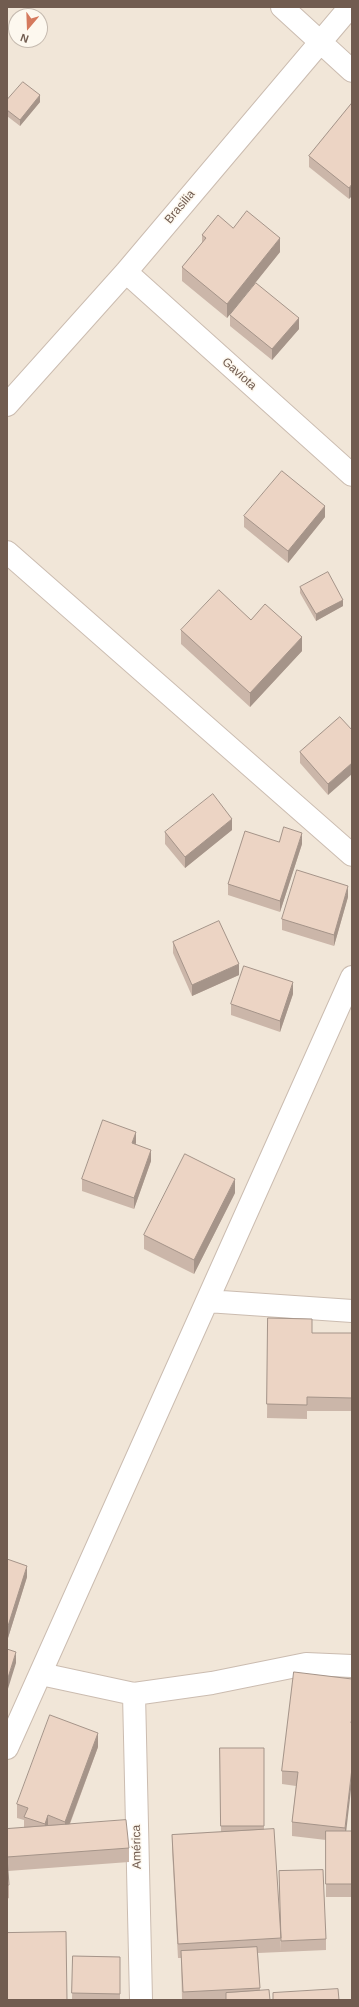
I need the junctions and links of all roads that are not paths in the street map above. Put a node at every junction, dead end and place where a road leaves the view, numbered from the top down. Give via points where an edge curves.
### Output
1 (282, 7) edge
2 (350, 7) edge
3 (320, 40) junction
4 (352, 71) edge
5 (126, 272) junction
6 (7, 405) edge
7 (352, 475) edge
8 (7, 552) edge
9 (352, 855) edge
10 (352, 978) edge
11 (207, 1302) junction
12 (352, 1311) edge
13 (352, 1666) edge
14 (41, 1674) junction
15 (134, 1694) junction
16 (7, 1748) edge
17 (141, 2000) edge

1 - 3 street
2 - 3 street, Brasilia
3 - 4 street
3 - 5 street, Brasilia
5 - 6 street, Brasilia
5 - 7 street, Gaviota
8 - 9 street
10 - 11 street
11 - 12 street
11 - 14 street
13 - 15 street via 306,1664 212,1683
14 - 15 street
14 - 16 street
15 - 17 street, América

